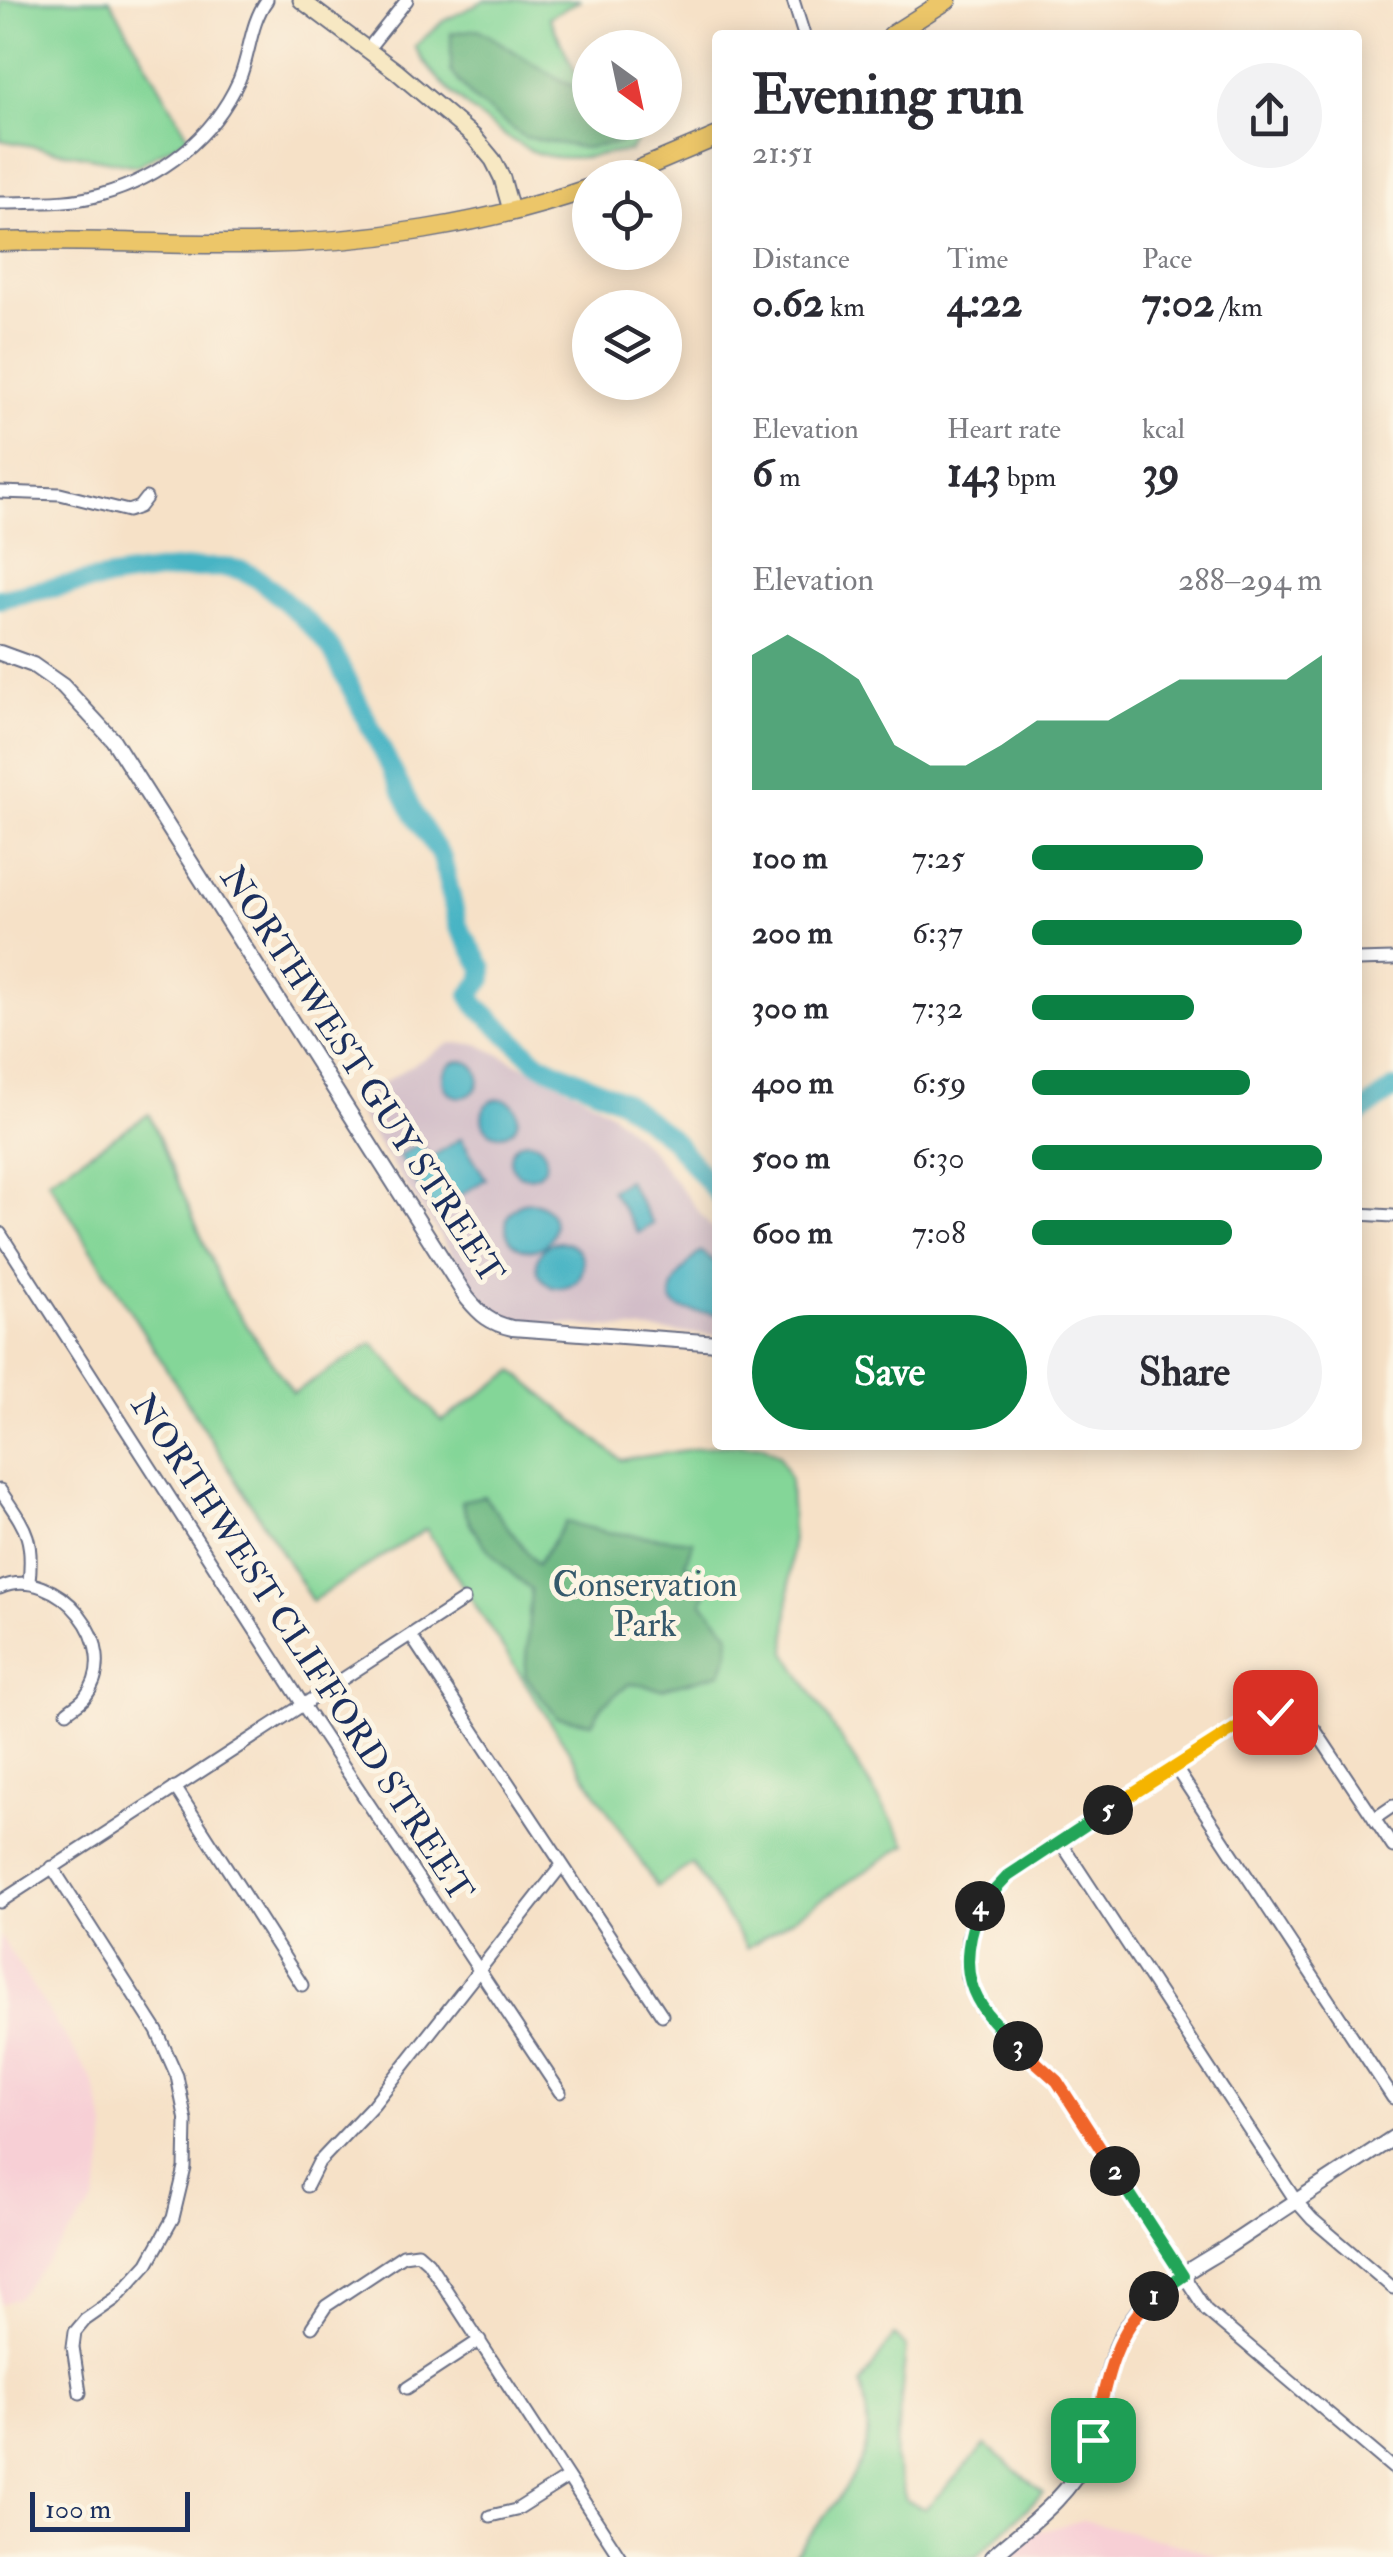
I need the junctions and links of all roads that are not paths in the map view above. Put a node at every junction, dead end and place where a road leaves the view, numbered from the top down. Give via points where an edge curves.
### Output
1 (267, 0) edge
2 (301, 0) edge
3 (407, 0) edge
4 (793, 0) edge
5 (946, 0) edge
6 (802, 30) edge
7 (900, 30) edge
8 (368, 49) junction
9 (712, 139) edge
10 (661, 160) edge
11 (572, 193) edge
12 (0, 203) edge
13 (511, 210) junction
14 (0, 242) edge
15 (0, 492) edge
16 (146, 498) dead end
17 (0, 653) edge
18 (1393, 959) edge
19 (1362, 960) edge
20 (1362, 1214) edge
21 (1393, 1216) edge
22 (0, 1233) edge
23 (712, 1343) edge
24 (0, 1490) edge
25 (29, 1582) junction
26 (0, 1588) edge
27 (464, 1600) dead end
28 (411, 1636) junction
29 (303, 1705) junction
30 (66, 1712) dead end
31 (1174, 1767) junction
32 (175, 1787) junction
33 (1393, 1806) edge
34 (1374, 1819) junction
35 (1060, 1841) junction
36 (1393, 1848) edge
37 (562, 1865) junction
38 (52, 1867) junction
39 (0, 1902) edge
40 (481, 1969) junction
41 (302, 1985) dead end
42 (662, 2015) dead end
43 (560, 2092) dead end
44 (1393, 2098) edge
45 (1393, 2138) edge
46 (307, 2186) dead end
47 (1296, 2201) junction
48 (1183, 2276) junction
49 (1393, 2288) edge
50 (312, 2327) dead end
51 (480, 2340) junction
52 (407, 2388) dead end
53 (80, 2393) dead end
54 (1393, 2468) edge
55 (568, 2477) junction
56 (490, 2516) dead end
57 (620, 2557) edge
58 (992, 2557) edge

1 - 12 street via 226,106 176,160 98,196
2 - 8 main road
3 - 8 street
4 - 6 street
5 - 7 main road
8 - 13 main road via 483,147
9 - 10 main road
11 - 13 main road
13 - 14 main road via 331,240
15 - 16 street via 60,494 128,510
17 - 23 street, NORTHWEST GUY STREET via 33,664 63,686 122,754 479,1313 512,1328
18 - 19 street
20 - 21 street
22 - 29 street, NORTHWEST CLIFFORD STREET
24 - 25 street via 28,1533
25 - 26 street
25 - 30 street via 59,1596 97,1641 98,1668 86,1697
27 - 28 street
28 - 29 street
28 - 37 street
29 - 32 street
29 - 40 street, NORTHWEST CLIFFORD STREET
31 - 34 street via 1251,1718 1299,1716
31 - 35 street
31 - 44 street
32 - 38 street
32 - 41 street
33 - 34 street
34 - 36 street
35 - 47 street
35 - 48 street via 1008,1876 981,1904 968,1938 968,1977 984,2012 1057,2081
37 - 40 street
37 - 42 street
38 - 39 street
38 - 53 street via 156,2031 177,2076 186,2121 185,2168 172,2218 148,2263 75,2332
40 - 43 street, NORTHWEST CLIFFORD STREET
40 - 46 street via 373,2105 318,2162
45 - 47 street
47 - 48 street
47 - 49 street
48 - 54 street via 1206,2310
48 - 58 street via 1129,2323 1079,2472
50 - 51 street via 326,2306 403,2255 418,2253
51 - 52 street
51 - 55 street
55 - 56 street via 516,2510
55 - 57 street

